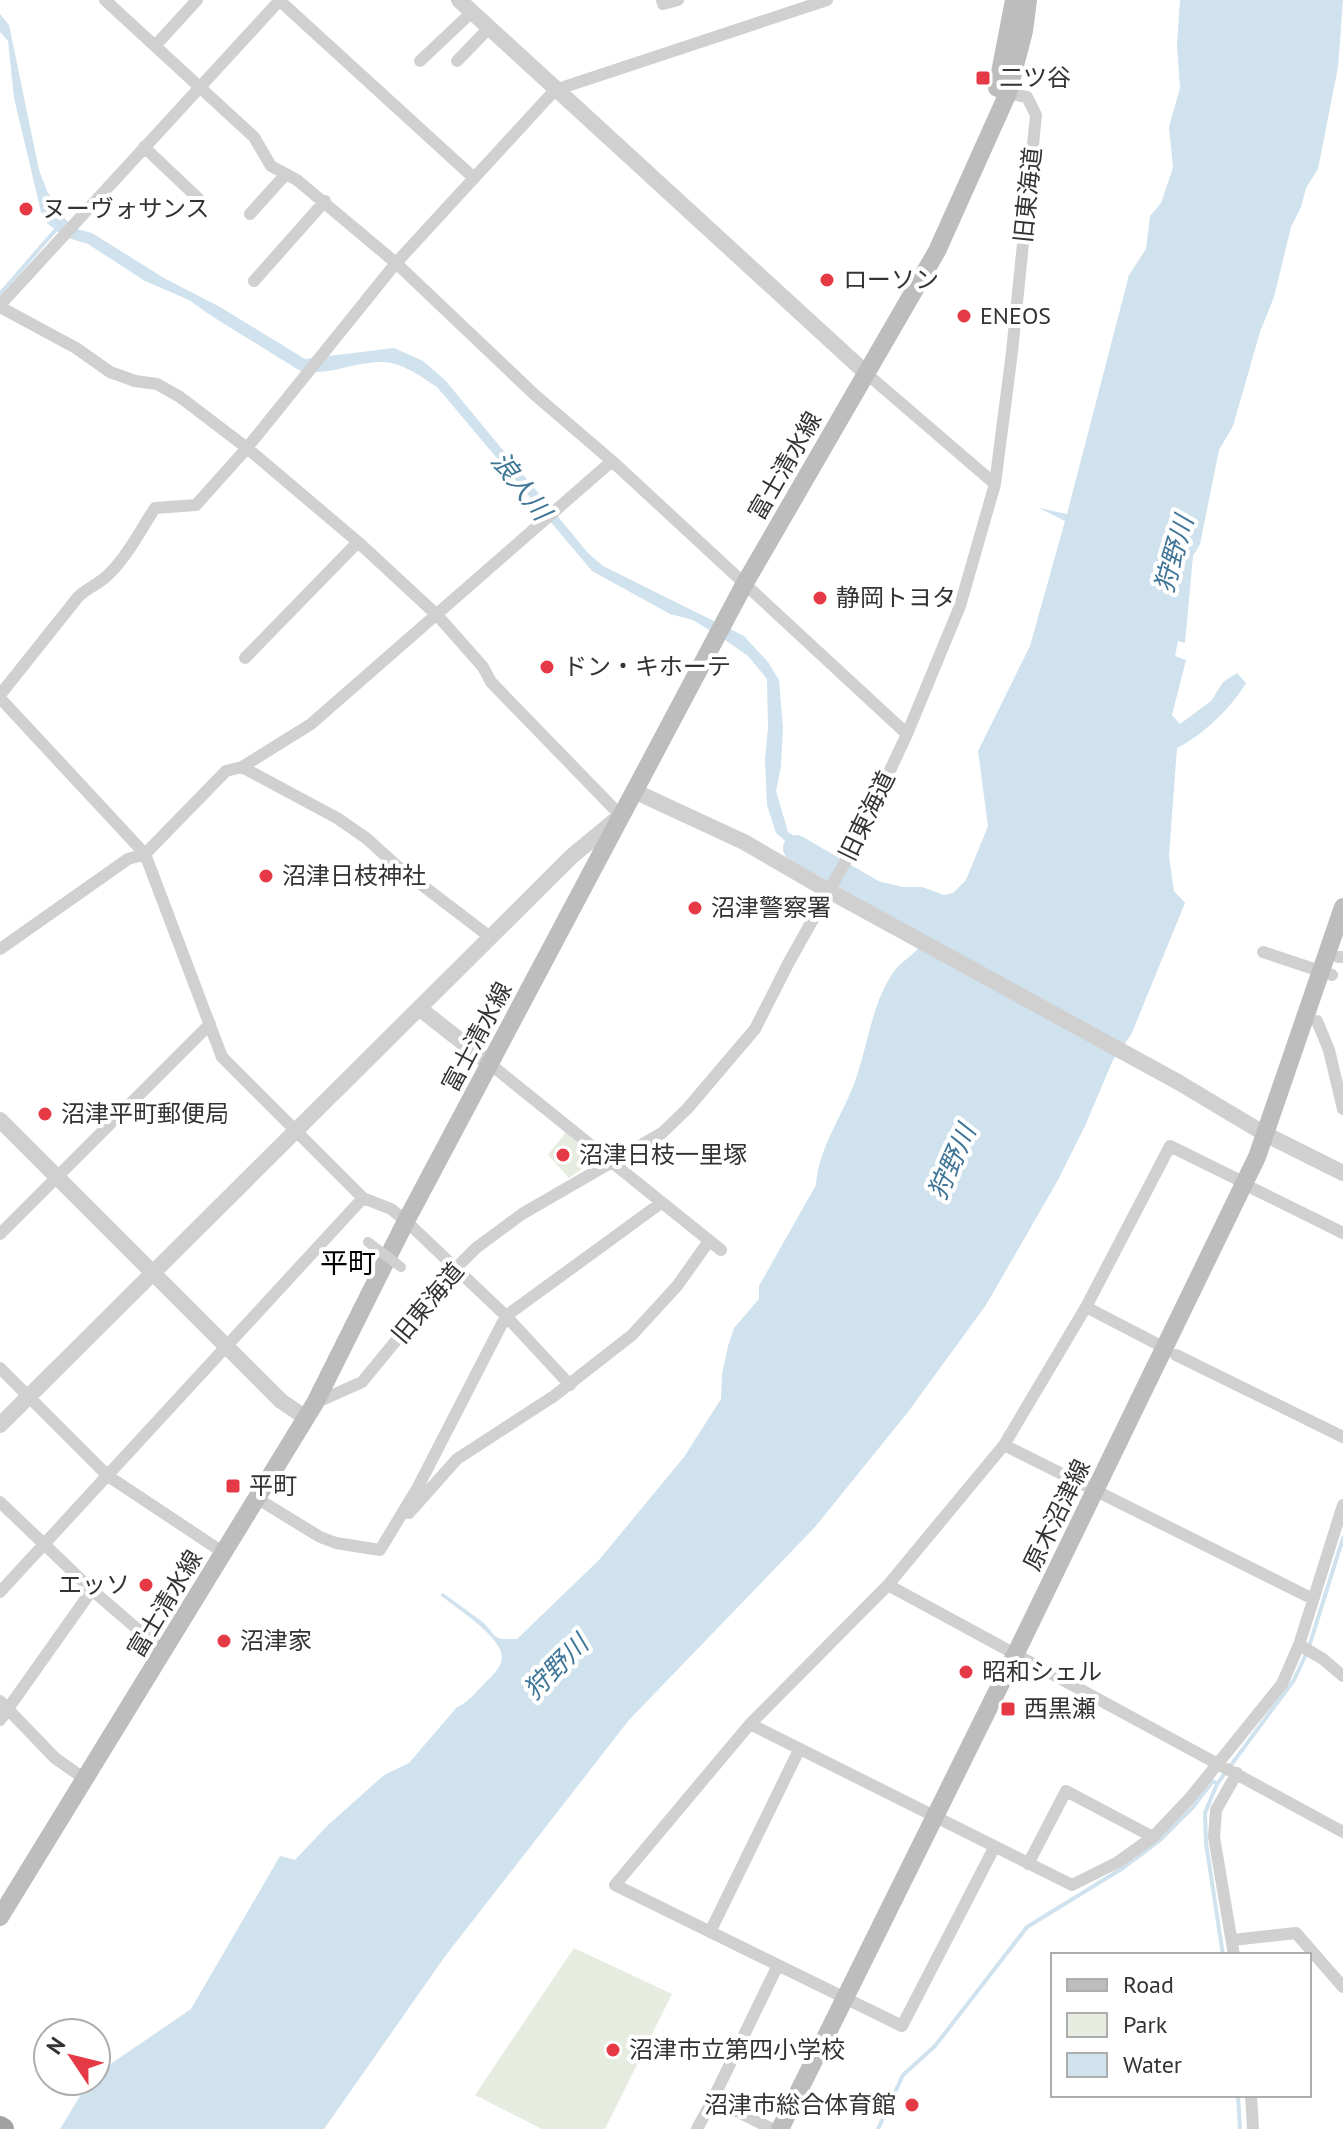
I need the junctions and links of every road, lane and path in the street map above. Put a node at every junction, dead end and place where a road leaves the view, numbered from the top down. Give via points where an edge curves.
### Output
1 (105, 0) edge
2 (197, 0) edge
3 (280, 0) edge
4 (459, 0) edge
5 (662, 0) edge
6 (678, 0) edge
7 (1014, 0) edge
8 (1028, 0) edge
9 (818, 1) edge
10 (472, 12) junction
11 (489, 28) junction
12 (155, 46) junction
13 (420, 61) dead end
14 (457, 61) dead end
15 (200, 86) junction
16 (555, 90) junction
17 (1002, 92) junction
18 (144, 147) junction
19 (286, 174) junction
20 (474, 178) junction
21 (201, 201) dead end
22 (325, 201) junction
23 (250, 214) dead end
24 (396, 263) junction
25 (254, 281) dead end
26 (0, 306) edge
27 (867, 374) junction
28 (247, 448) junction
29 (612, 461) junction
30 (995, 484) junction
31 (358, 542) junction
32 (745, 583) junction
33 (438, 616) junction
34 (245, 658) dead end
35 (0, 697) edge
36 (907, 734) junction
37 (242, 767) junction
38 (634, 791) junction
39 (621, 816) junction
40 (145, 854) junction
41 (1343, 907) edge
42 (490, 937) junction
43 (2, 944) edge
44 (1263, 952) dead end
45 (1341, 952) edge
46 (1326, 973) junction
47 (419, 1008) junction
48 (1317, 1021) junction
49 (210, 1024) junction
50 (490, 1064) junction
51 (1343, 1109) edge
52 (0, 1120) edge
53 (295, 1129) junction
54 (1271, 1137) junction
55 (610, 1162) junction
56 (1343, 1173) edge
57 (56, 1176) junction
58 (1249, 1186) junction
59 (363, 1198) junction
60 (661, 1203) junction
61 (406, 1221) junction
62 (1343, 1233) edge
63 (0, 1234) edge
64 (709, 1241) junction
65 (368, 1242) dead end
66 (721, 1250) dead end
67 (401, 1267) dead end
68 (456, 1268) junction
69 (153, 1273) junction
70 (1086, 1307) junction
71 (506, 1316) junction
72 (225, 1346) junction
73 (1170, 1351) junction
74 (0, 1368) edge
75 (570, 1385) junction
76 (29, 1396) junction
77 (310, 1410) junction
78 (0, 1425) edge
79 (1343, 1437) edge
80 (1004, 1445) junction
81 (108, 1476) junction
82 (1100, 1494) junction
83 (258, 1499) junction
84 (0, 1502) edge
85 (1343, 1505) edge
86 (399, 1522) junction
87 (44, 1545) junction
88 (224, 1553) junction
89 (888, 1585) junction
90 (92, 1590) junction
91 (0, 1592) edge
92 (1313, 1599) junction
93 (1299, 1645) junction
94 (164, 1652) junction
95 (1021, 1655) junction
96 (1343, 1676) edge
97 (3, 1710) edge
98 (750, 1724) junction
99 (799, 1750) junction
100 (1218, 1763) junction
101 (1237, 1773) junction
102 (86, 1780) junction
103 (940, 1819) junction
104 (1343, 1832) edge
105 (1153, 1837) junction
106 (994, 1848) junction
107 (1028, 1864) junction
108 (0, 1917) edge
109 (710, 1932) junction
110 (1232, 1940) junction
111 (1234, 1953) edge
112 (778, 1965) junction
113 (1343, 1987) edge
114 (850, 2001) junction
115 (1251, 2097) edge
116 (713, 2099) junction
117 (697, 2129) edge
118 (772, 2129) edge
119 (780, 2129) edge
120 (793, 2129) edge
121 (1253, 2129) edge

1 - 12 street
2 - 12 street
3 - 15 street
3 - 20 street
4 - 10 street
5 - 6 street
7 - 17 main road, 富士清水線
8 - 17 main road, 富士清水線 via 1024,31
9 - 16 street
10 - 11 street
10 - 13 street
11 - 14 street
11 - 16 street
12 - 15 street
15 - 18 street
15 - 19 street via 254,137 271,166
16 - 20 street
16 - 27 street
17 - 27 main road, 富士清水線 via 937,251
17 - 30 street, 旧東海道 via 1027,97 1036,115
18 - 21 street
18 - 26 street
19 - 22 street
19 - 23 street
20 - 24 street
22 - 24 street
22 - 25 street
24 - 28 street
24 - 29 street
26 - 28 street via 110,372 157,384 180,397
27 - 30 street
27 - 32 main road, 富士清水線
28 - 31 street
28 - 35 street via 196,505 155,508 117,565 78,597
29 - 32 street
29 - 33 street
30 - 36 street, 旧東海道 via 960,606
31 - 33 street
31 - 34 street
32 - 36 street
32 - 38 main road, 富士清水線
33 - 37 street via 311,724
33 - 39 street via 491,682
35 - 40 street
36 - 55 street, 旧東海道 via 858,839 755,1029 662,1133
37 - 40 street via 226,771
37 - 42 street via 357,831
38 - 39 main road, 富士清水線
38 - 54 street, bridge via 744,842
39 - 42 street
39 - 50 main road, 富士清水線
40 - 43 street via 128,859
40 - 49 street
41 - 46 main road, 原木沼津線
42 - 47 street
44 - 46 street
45 - 46 main road, 原木沼津線
46 - 48 main road, 原木沼津線
46 - 54 main road, 原木沼津線
47 - 50 street
47 - 53 street
48 - 51 street
48 - 54 main road, 原木沼津線
49 - 53 street via 222,1057
49 - 57 street
50 - 55 street
50 - 61 main road, 富士清水線
52 - 57 street
53 - 59 street
53 - 69 street
54 - 56 street
54 - 58 main road, 原木沼津線
55 - 60 street
55 - 68 street, 旧東海道 via 522,1214
57 - 63 street
57 - 69 street
58 - 62 street
58 - 70 street via 1170,1146
58 - 73 main road, 原木沼津線
59 - 61 street
59 - 72 street
60 - 64 street
60 - 71 street
61 - 68 street
61 - 77 main road, 富士清水線
64 - 66 street
64 - 75 street via 632,1335
65 - 67 street, bridge
68 - 71 street
68 - 77 street, 旧東海道 via 362,1382
69 - 72 street
69 - 76 street
70 - 73 street
70 - 80 street
71 - 75 street
71 - 86 street
72 - 77 street via 281,1401
72 - 81 street
73 - 79 street
73 - 82 main road, 原木沼津線
74 - 76 street
75 - 86 street via 457,1459
76 - 78 street
76 - 81 street
77 - 83 main road, 富士清水線
80 - 82 street
80 - 89 street
81 - 87 street
81 - 88 street
82 - 92 street
82 - 95 main road, 原木沼津線
83 - 86 street via 320,1537 355,1547 380,1550
83 - 88 main road, 富士清水線
84 - 87 street
85 - 92 street
87 - 90 street
87 - 91 street
88 - 94 main road, 富士清水線
89 - 95 street
89 - 98 street
90 - 94 street
90 - 97 street
92 - 93 street
93 - 96 street
93 - 100 street via 1282,1684
94 - 102 main road, 富士清水線
95 - 100 street
95 - 103 main road, 原木沼津線
97 - 102 street
98 - 99 street
98 - 109 street via 615,1885
99 - 103 street
99 - 109 street
100 - 101 street
100 - 105 street
101 - 104 street
101 - 110 street via 1216,1810 1214,1837
102 - 108 main road, 富士清水線
103 - 106 street
103 - 114 main road, 原木沼津線
105 - 107 street via 1072,1885
105 - 107 street via 1066,1791
106 - 107 street
106 - 114 street via 902,2026
109 - 112 street
110 - 111 street
110 - 113 street via 1296,1933
112 - 114 street
112 - 116 street
114 - 119 main road, 原木沼津線
114 - 120 main road, 原木沼津線
115 - 121 street
116 - 117 street
116 - 118 street

